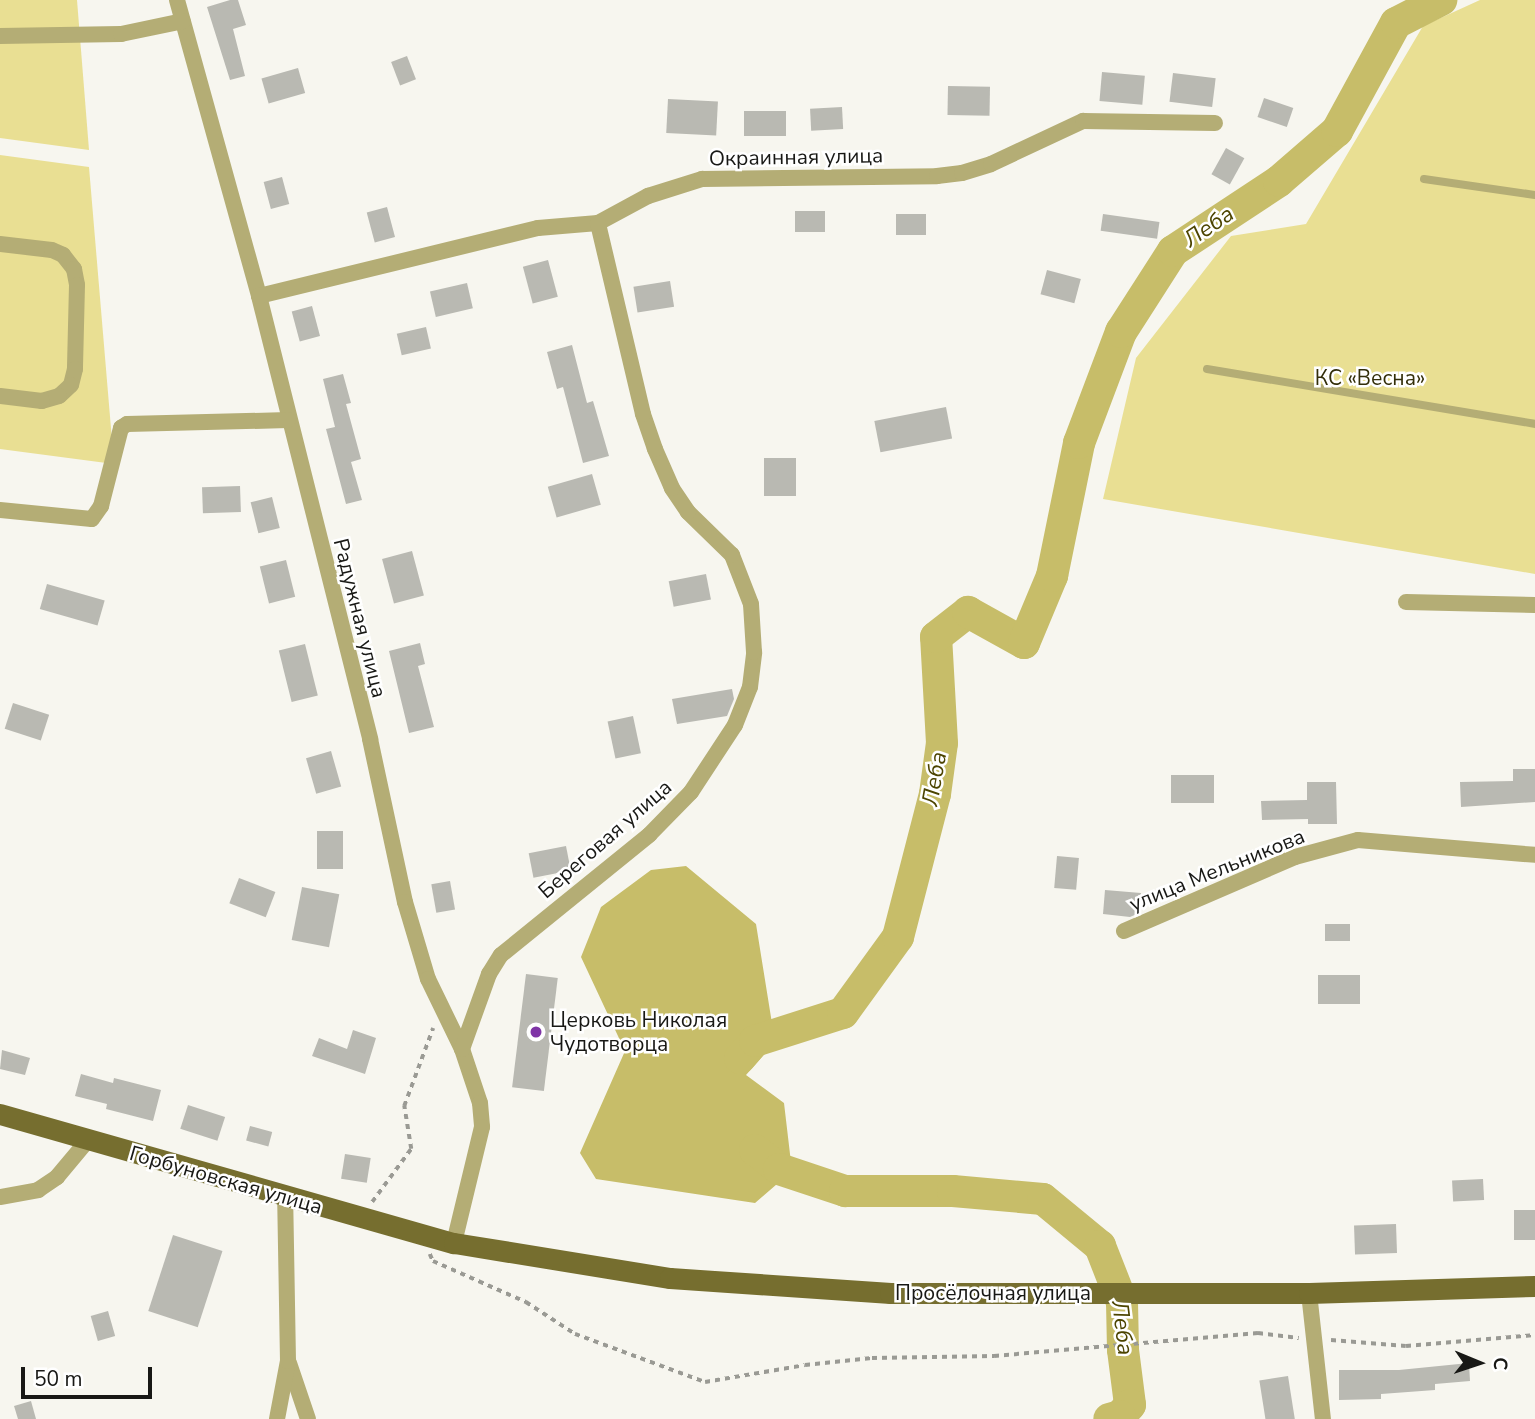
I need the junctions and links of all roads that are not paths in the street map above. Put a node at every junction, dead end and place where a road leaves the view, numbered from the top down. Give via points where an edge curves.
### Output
1 (177, 0) edge
2 (183, 21) junction
3 (0, 36) edge
4 (1214, 122) dead end
5 (1424, 178) dead end
6 (1535, 195) edge
7 (598, 223) junction
8 (0, 244) edge
9 (259, 296) junction
10 (1206, 369) dead end
11 (0, 396) edge
12 (288, 420) junction
13 (1535, 424) edge
14 (0, 510) edge
15 (1406, 602) dead end
16 (1535, 605) edge
17 (1535, 855) edge
18 (1124, 931) dead end
19 (462, 1049) junction
20 (0, 1114) edge
21 (88, 1140) junction
22 (0, 1197) edge
23 (285, 1197) junction
24 (454, 1243) junction
25 (1535, 1286) edge
26 (1309, 1293) junction
27 (288, 1360) junction
28 (276, 1419) edge
29 (308, 1419) edge
30 (1323, 1419) edge

1 - 2 street, Радужная улица
2 - 3 street via 121,34
2 - 9 street, Радужная улица
4 - 7 street, Окраинная улица via 1083,121 990,164 937,176 702,179 648,196
5 - 6 lane
7 - 9 street, Окраинная улица via 538,228
7 - 19 street, Береговая улица via 655,449 688,512 732,555 751,604 754,652 750,687 734,725 691,792 670,815 501,955 489,974
8 - 11 street via 52,250 64,256 74,269 77,285 71,385 59,396 42,401
9 - 12 street, Радужная улица
10 - 13 lane
12 - 14 street via 127,424 121,428 101,506 92,519
12 - 19 street, Радужная улица via 370,739 405,902 428,979
15 - 16 street
17 - 18 street, улица Мельникова via 1358,840 1295,857
19 - 24 street, Радужная улица via 480,1103 482,1128
20 - 21 main road, Горбуновская улица
21 - 22 street via 57,1177 20,1195
21 - 23 main road, Горбуновская улица
23 - 24 main road, Горбуновская улица
23 - 27 street
24 - 26 main road, Просёлочная улица via 670,1278 890,1293
25 - 26 main road, Просёлочная улица
26 - 30 street
27 - 28 street
27 - 29 street

